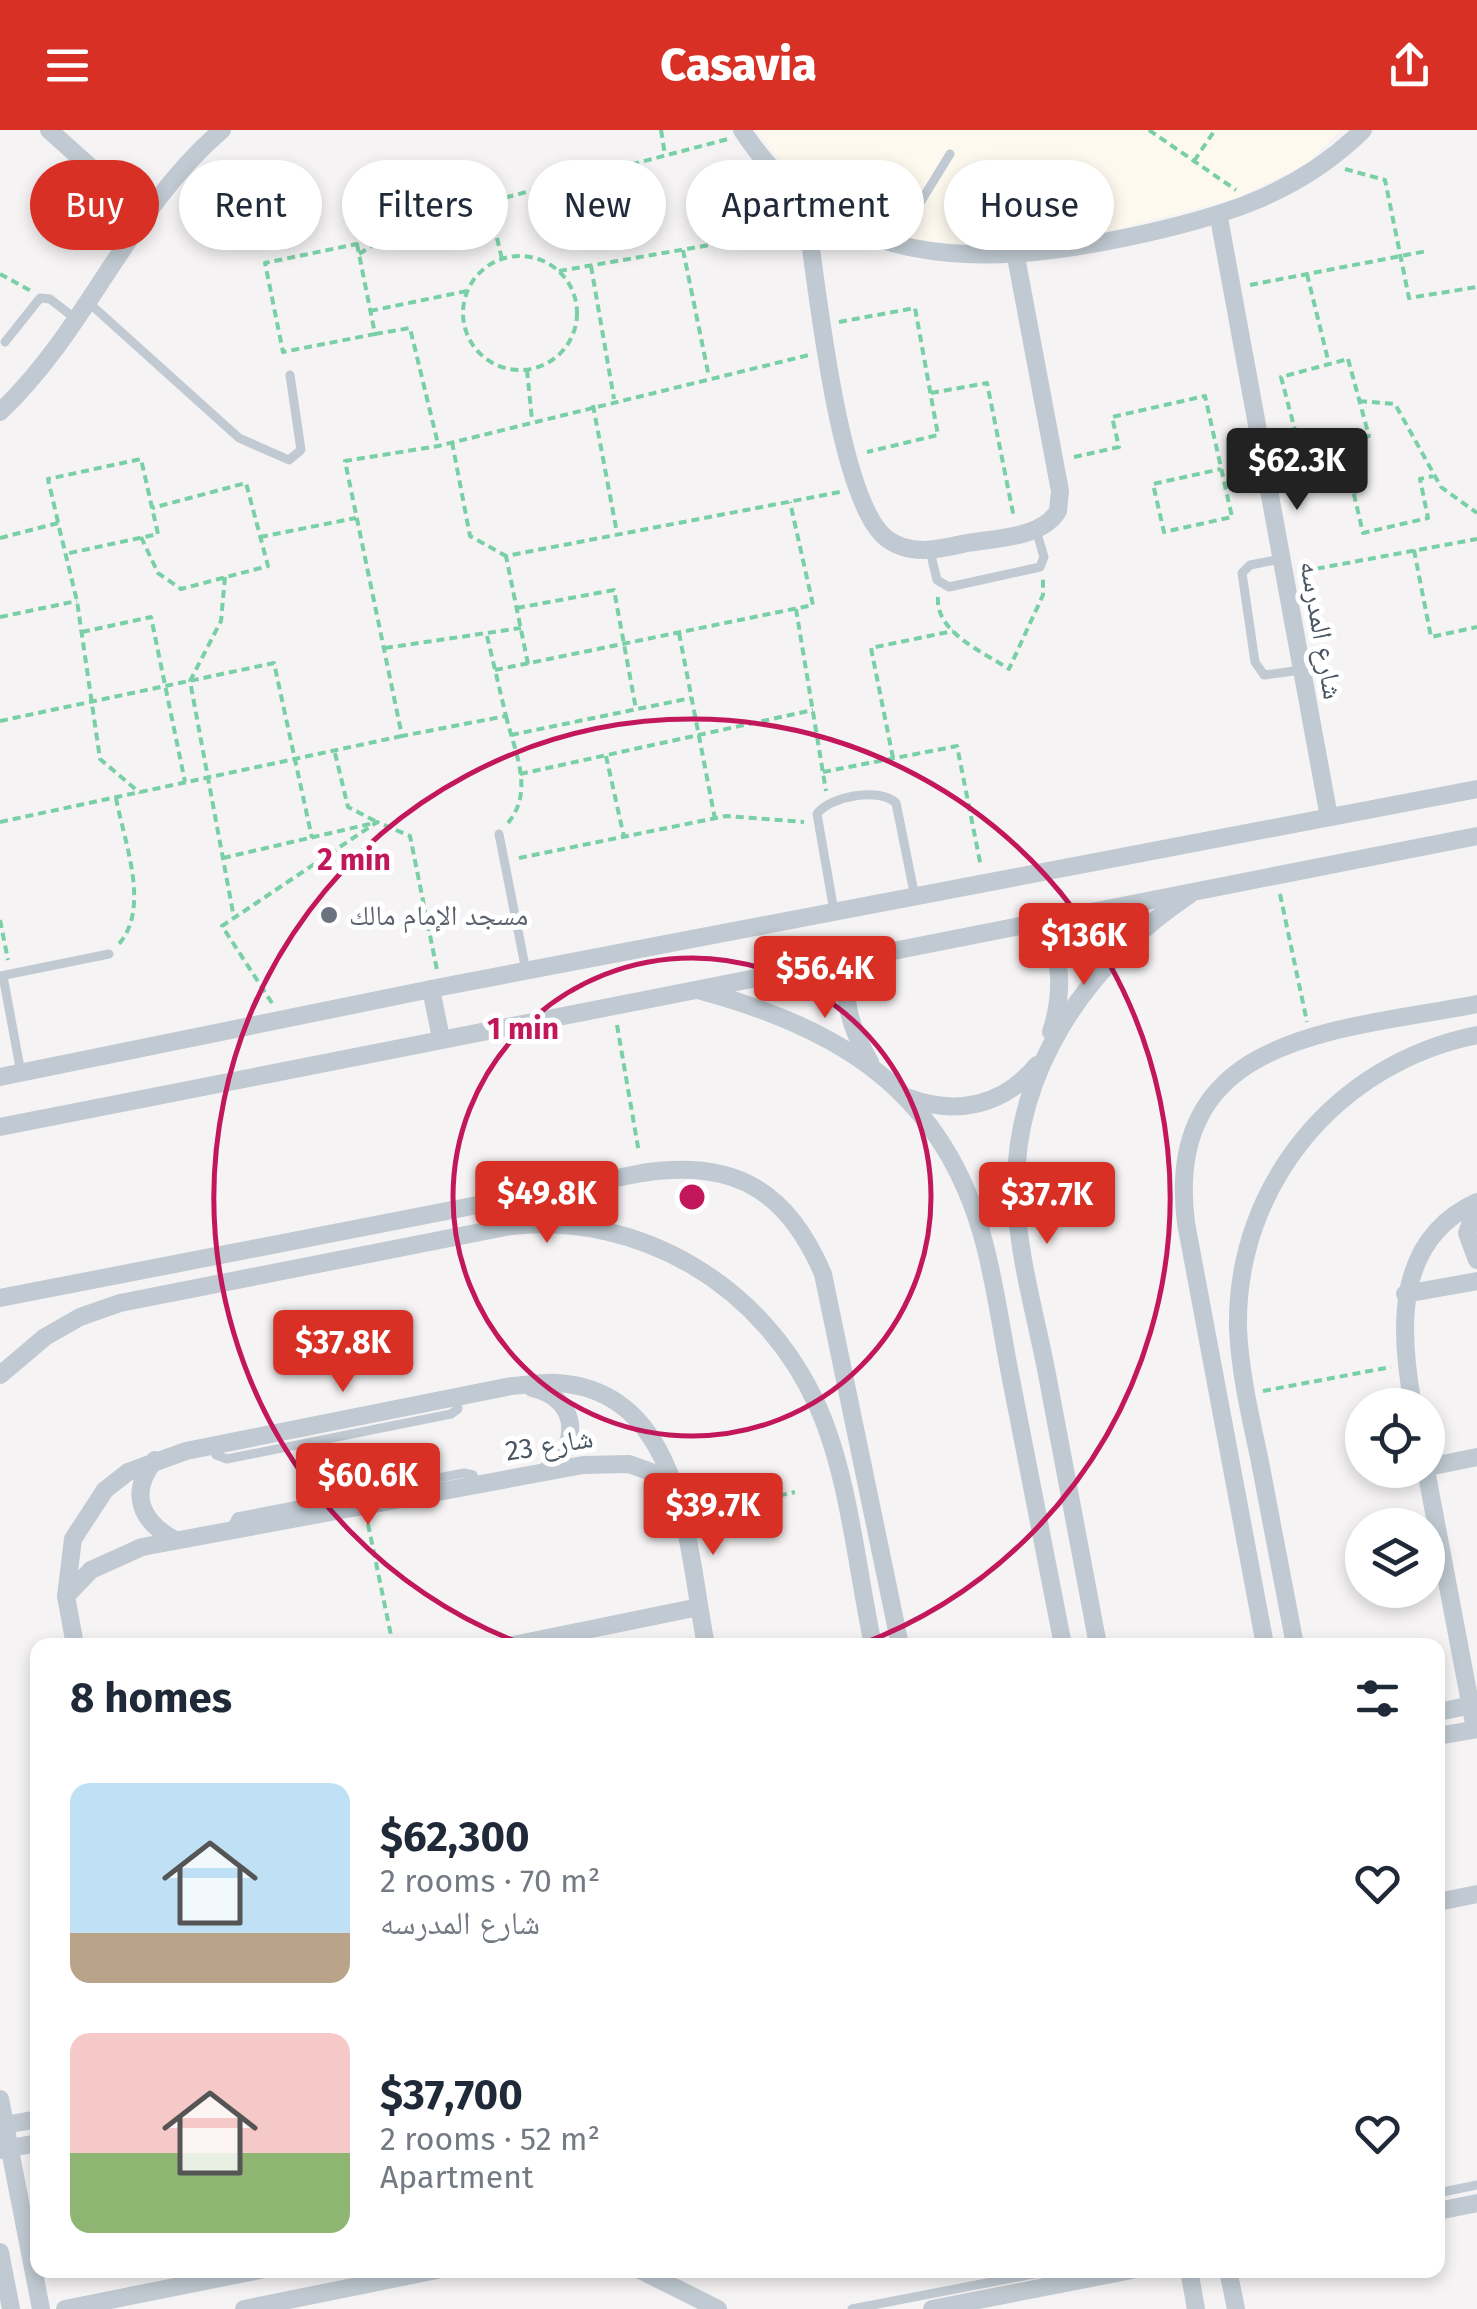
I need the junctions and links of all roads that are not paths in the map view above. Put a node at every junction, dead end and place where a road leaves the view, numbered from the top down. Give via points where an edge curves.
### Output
1 (49, 130) edge
2 (222, 130) edge
3 (1363, 130) edge
4 (744, 132) edge
5 (950, 154) dead end
6 (83, 160) edge
7 (769, 160) edge
8 (924, 196) edge
9 (159, 197) edge
10 (1219, 218) junction
11 (121, 250) edge
12 (812, 250) edge
13 (917, 250) edge
14 (1016, 257) junction
15 (88, 302) junction
16 (77, 320) junction
17 (5, 342) dead end
18 (290, 375) dead end
19 (0, 412) edge
20 (1027, 531) junction
21 (930, 551) junction
22 (1283, 567) junction
23 (1302, 670) junction
24 (1477, 789) edge
25 (1329, 817) junction
26 (499, 834) road end
27 (1477, 836) edge
28 (1196, 890) junction
29 (915, 897) junction
30 (834, 912) junction
31 (1046, 920) junction
32 (109, 954) road end
33 (849, 958) junction
34 (526, 971) junction
35 (5, 975) edge
36 (436, 988) junction
37 (692, 989) junction
38 (1477, 1004) edge
39 (1477, 1035) edge
40 (440, 1038) junction
41 (1044, 1057) junction
42 (875, 1070) junction
43 (21, 1073) junction
44 (0, 1077) edge
45 (904, 1096) junction
46 (0, 1127) edge
47 (1477, 1205) edge
48 (310, 1238) junction
49 (1477, 1260) edge
50 (317, 1262) junction
51 (1477, 1281) edge
52 (1406, 1294) junction
53 (0, 1298) edge
54 (0, 1375) edge
55 (511, 1386) junction
56 (1411, 1388) edge
57 (1477, 1457) edge
58 (155, 1460) junction
59 (1445, 1465) edge
60 (547, 1470) junction
61 (673, 1480) junction
62 (477, 1484) junction
63 (1431, 1488) edge
64 (230, 1530) junction
65 (176, 1540) junction
66 (66, 1596) junction
67 (699, 1607) junction
68 (74, 1638) edge
69 (546, 1638) edge
70 (705, 1638) edge
71 (872, 1638) edge
72 (899, 1638) edge
73 (1062, 1638) edge
74 (1097, 1638) edge
75 (1263, 1638) edge
76 (1294, 1638) edge
77 (1474, 1704) edge
78 (1445, 1710) edge
79 (1476, 1729) edge
80 (1445, 1735) edge
81 (1477, 1894) edge
82 (1445, 1901) edge
83 (0, 2099) edge
84 (30, 2120) edge
85 (3, 2125) edge
86 (30, 2144) edge
87 (5, 2149) edge
88 (1477, 2186) edge
89 (1445, 2192) edge
90 (1477, 2203) edge
91 (1445, 2209) edge
92 (0, 2252) edge
93 (30, 2257) edge
94 (35, 2278) edge
95 (220, 2278) edge
96 (397, 2278) edge
97 (658, 2278) edge
98 (1013, 2278) edge
99 (1091, 2278) edge
100 (1190, 2278) edge
101 (1230, 2278) edge
102 (11, 2309) edge
103 (42, 2309) edge
104 (64, 2309) edge
105 (244, 2309) edge
106 (718, 2309) edge
107 (852, 2309) edge
108 (932, 2309) edge
109 (1196, 2309) edge
110 (1236, 2309) edge

1 - 6 street
2 - 9 street
3 - 10 street via 1326,163
4 - 7 street
5 - 8 lane
10 - 14 street
10 - 22 street, شارع المدرسه
11 - 15 street
12 - 21 street via 848,456 868,515 887,539
13 - 14 street
14 - 20 street via 1058,511
15 - 16 street
15 - 18 lane via 240,438 289,460 301,450
16 - 17 lane via 43,297
16 - 19 street
20 - 21 street
20 - 21 lane via 1042,564 942,586
22 - 23 street, شارع المدرسه
22 - 23 lane via 1250,564 1242,573 1255,662 1264,675
23 - 25 street, شارع المدرسه
24 - 25 street
25 - 29 street
26 - 34 lane
27 - 28 street
28 - 31 street
28 - 41 street via 1108,963
29 - 30 street
29 - 30 lane via 892,798 828,803 817,824
30 - 34 street
31 - 33 street
31 - 41 street via 1058,956 1060,993
32 - 35 lane
33 - 37 street
33 - 42 street via 849,1022
34 - 36 street
35 - 43 lane
36 - 40 street
36 - 43 street
37 - 40 street
37 - 42 street via 792,1019
38 - 75 street via 1275,1047 1225,1082 1192,1133 1182,1193
39 - 76 street via 1415,1053 1340,1098 1284,1164 1263,1202 1241,1284 1238,1328
40 - 46 street
41 - 45 street via 1027,1078 982,1104 955,1108
41 - 74 street via 1023,1126 1016,1197
42 - 45 street
43 - 44 street
45 - 73 street via 954,1166 984,1242
47 - 49 street via 1468,1232
47 - 52 street via 1437,1233
48 - 50 street
48 - 53 street
48 - 72 street via 642,1173 699,1169 754,1186 785,1208 808,1238 833,1309
50 - 54 street via 80,1317
50 - 71 street via 552,1221 634,1236 708,1273 784,1350 818,1408 833,1449
51 - 52 street
52 - 56 street
55 - 58 street, شارع 23
55 - 60 street via 550,1392 572,1423 562,1459
55 - 61 street, شارع 23 via 558,1383 618,1404 662,1450
57 - 59 street
58 - 65 street via 144,1472 140,1504 146,1519
58 - 66 street, شارع 23 via 128,1472 86,1512 66,1567
60 - 61 street, شارع 23 via 608,1462
60 - 62 street, شارع 23
61 - 67 street
62 - 64 street, شارع 23
62 - 64 lane via 467,1473 445,1477 236,1517
63 - 77 street
64 - 65 street, شارع 23
65 - 66 street, شارع 23 via 106,1560
66 - 68 street
67 - 69 street
67 - 70 street
77 - 78 street
77 - 79 street
79 - 80 street
81 - 82 street
83 - 85 street
84 - 85 street
85 - 87 street
86 - 87 street
87 - 93 street
88 - 89 lane
90 - 91 street
92 - 102 street
94 - 103 street
95 - 104 street
96 - 105 street
97 - 106 street
98 - 107 lane
99 - 108 street
100 - 109 street
101 - 110 street

